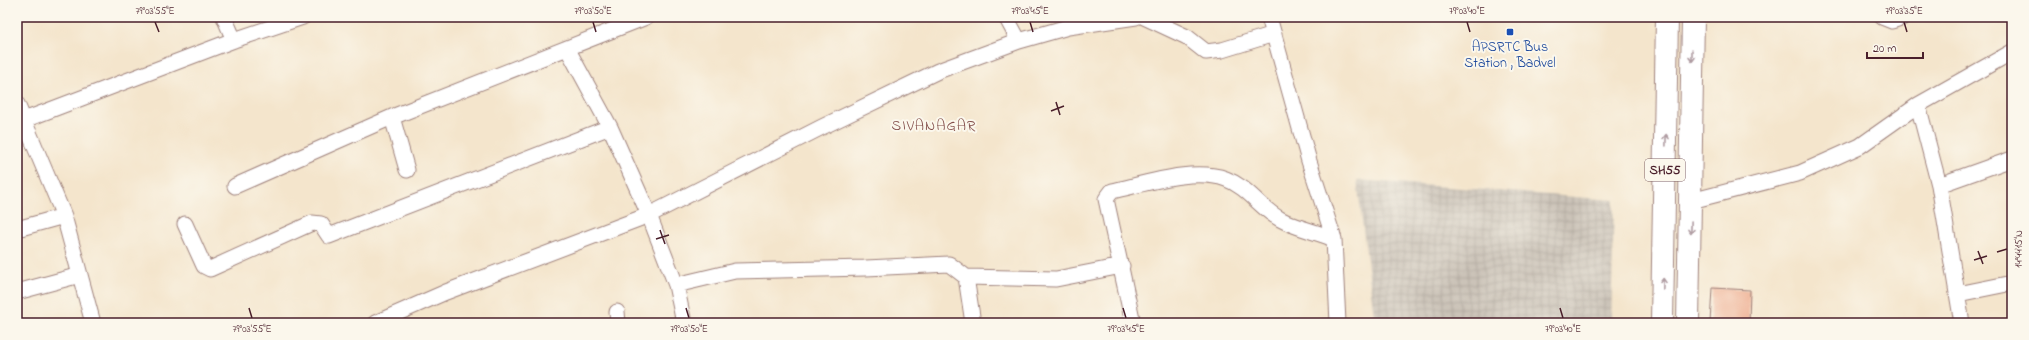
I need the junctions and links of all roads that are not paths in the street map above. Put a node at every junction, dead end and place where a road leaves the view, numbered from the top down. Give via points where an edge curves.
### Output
1 (224, 17) edge
2 (303, 17) edge
3 (646, 17) edge
4 (1006, 17) edge
5 (1136, 17) edge
6 (1144, 17) edge
7 (1269, 17) edge
8 (1667, 17) edge
9 (1693, 17) edge
10 (1882, 17) edge
11 (1904, 17) edge
12 (1274, 34) junction
13 (234, 40) junction
14 (1019, 41) junction
15 (567, 48) junction
16 (2012, 52) edge
17 (17, 104) edge
18 (1918, 104) junction
19 (392, 117) junction
20 (24, 120) junction
21 (610, 127) junction
22 (2012, 159) edge
23 (407, 170) dead end
24 (1939, 185) junction
25 (236, 186) dead end
26 (1691, 201) junction
27 (649, 215) junction
28 (64, 216) junction
29 (185, 224) dead end
30 (17, 229) edge
31 (1334, 239) junction
32 (1122, 266) junction
33 (80, 275) junction
34 (966, 277) junction
35 (2012, 283) edge
36 (676, 285) junction
37 (17, 292) edge
38 (1958, 294) junction
39 (93, 323) edge
40 (375, 323) edge
41 (684, 323) edge
42 (973, 323) edge
43 (1133, 323) edge
44 (1338, 323) edge
45 (1662, 323) edge
46 (1688, 323) edge
47 (1962, 323) edge

1 - 13 street
2 - 13 street
3 - 15 street
4 - 14 street
5 - 14 street via 1068,27
6 - 12 street via 1187,37 1206,52 1222,50
7 - 12 street
45 -> 8 main road, SH55
9 -> 26 main road
10 - 11 street via 1892,21
12 - 31 street via 1309,161
13 - 20 street
14 - 27 street via 938,71
15 - 19 street
15 - 21 street
16 - 18 street
17 - 20 street
18 - 24 street
18 - 26 street via 1860,146 1800,172
19 - 23 street
19 - 25 street
20 - 28 street
21 - 27 street
21 - 29 street via 329,236 320,224 312,223 210,269 204,266
22 - 24 street
24 - 38 street
26 -> 46 main road
27 - 36 street
27 - 40 street via 446,292
28 - 30 street
28 - 33 street
31 - 32 street via 1280,219 1244,189 1226,179 1181,176 1112,191 1106,199
31 - 44 street
32 - 34 street via 1056,280
32 - 43 street
33 - 37 street
33 - 39 street
34 - 36 street via 949,264 735,271
34 - 42 street
35 - 38 street
36 - 41 street
38 - 47 street

